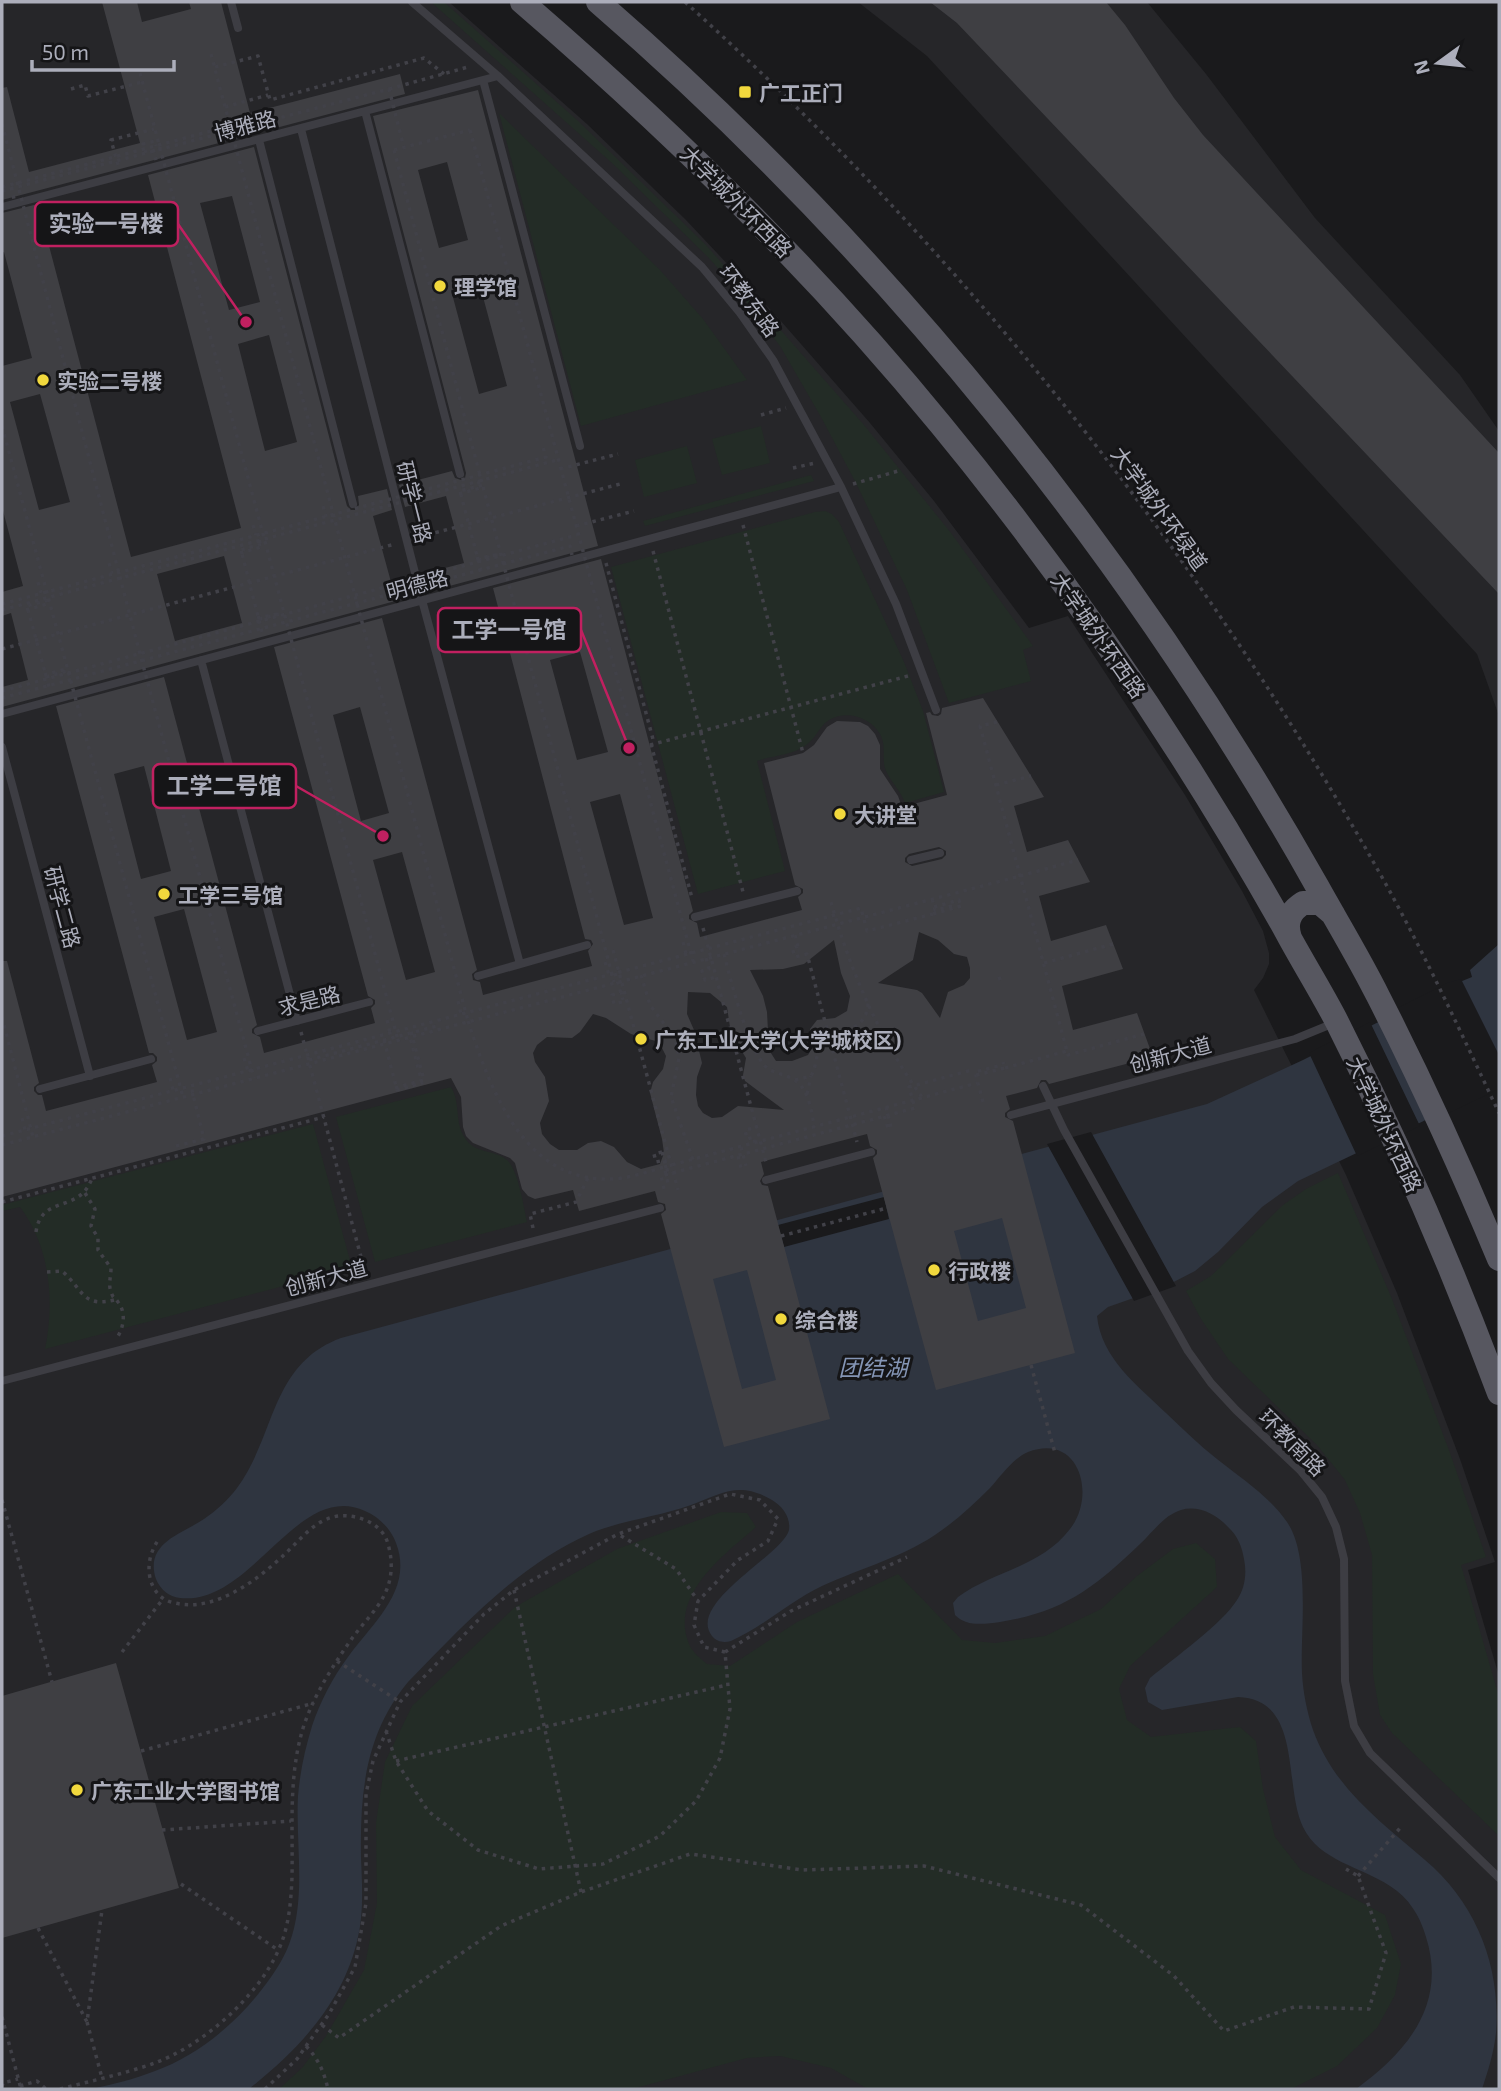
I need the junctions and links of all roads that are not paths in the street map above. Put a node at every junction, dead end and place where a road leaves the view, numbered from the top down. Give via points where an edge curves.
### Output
1 (231, 2) edge
2 (412, 2) edge
3 (522, 2) edge
4 (598, 2) edge
5 (238, 28) dead end
6 (498, 76) junction
7 (483, 80) junction
8 (365, 111) junction
9 (301, 129) junction
10 (259, 140) junction
11 (2, 207) edge
12 (580, 446) dead end
13 (460, 474) dead end
14 (841, 487) junction
15 (353, 503) dead end
16 (422, 600) junction
17 (201, 660) junction
18 (936, 710) dead end
19 (2, 714) edge
20 (2, 747) edge
21 (940, 853) dead end
22 (911, 860) dead end
23 (797, 891) dead end
24 (1333, 914) junction
25 (695, 918) dead end
26 (1290, 938) junction
27 (587, 945) dead end
28 (520, 964) junction
29 (478, 975) dead end
30 (369, 1002) dead end
31 (297, 1021) junction
32 (1336, 1021) junction
33 (258, 1031) dead end
34 (150, 1059) dead end
35 (90, 1076) junction
36 (1043, 1086) dead end
37 (40, 1089) dead end
38 (1051, 1105) junction
39 (1012, 1115) dead end
40 (872, 1152) dead end
41 (766, 1180) dead end
42 (660, 1208) dead end
43 (1499, 1259) edge
44 (2, 1381) edge
45 (1499, 1393) edge
46 (1499, 1878) edge

1 - 5 lane
2 - 6 lane, 环教东路
3 - 26 main road, 大学城外环西路 via 641,106 762,226 940,424 1051,566 1132,680
4 - 24 main road via 699,92 835,230 986,402 1091,536 1173,653
6 - 7 lane, 博雅路
6 - 14 lane, 环教东路 via 702,267 773,360
7 - 8 lane, 博雅路
7 - 12 lane
8 - 9 lane, 博雅路
8 - 13 lane
9 - 10 lane, 博雅路
9 - 16 lane, 研学一路
10 - 11 lane, 博雅路
10 - 15 lane
14 - 16 lane, 明德路
14 - 18 lane, 环教东路 via 896,604
16 - 17 lane, 明德路
16 - 28 lane, 研学一路
17 - 19 lane, 明德路
17 - 31 lane
20 - 35 lane, 研学二路
21 - 22 lane
23 - 25 lane
24 - 26 main road via 1320,903 1303,903 1288,922
24 - 43 main road via 1404,1049
26 - 32 main road, 大学城外环西路
27 - 28 lane
28 - 29 lane
30 - 31 lane, 求是路
31 - 33 lane, 求是路
32 - 38 lane, 创新大道 via 1295,1039
32 - 45 main road, 大学城外环西路 via 1427,1215
34 - 35 lane
35 - 37 lane
36 - 38 lane
38 - 39 lane, 创新大道
38 - 46 lane, 环教南路 via 1188,1351 1211,1383 1322,1497 1344,1559 1345,1681 1354,1726 1370,1752
40 - 41 lane
42 - 44 lane, 创新大道

